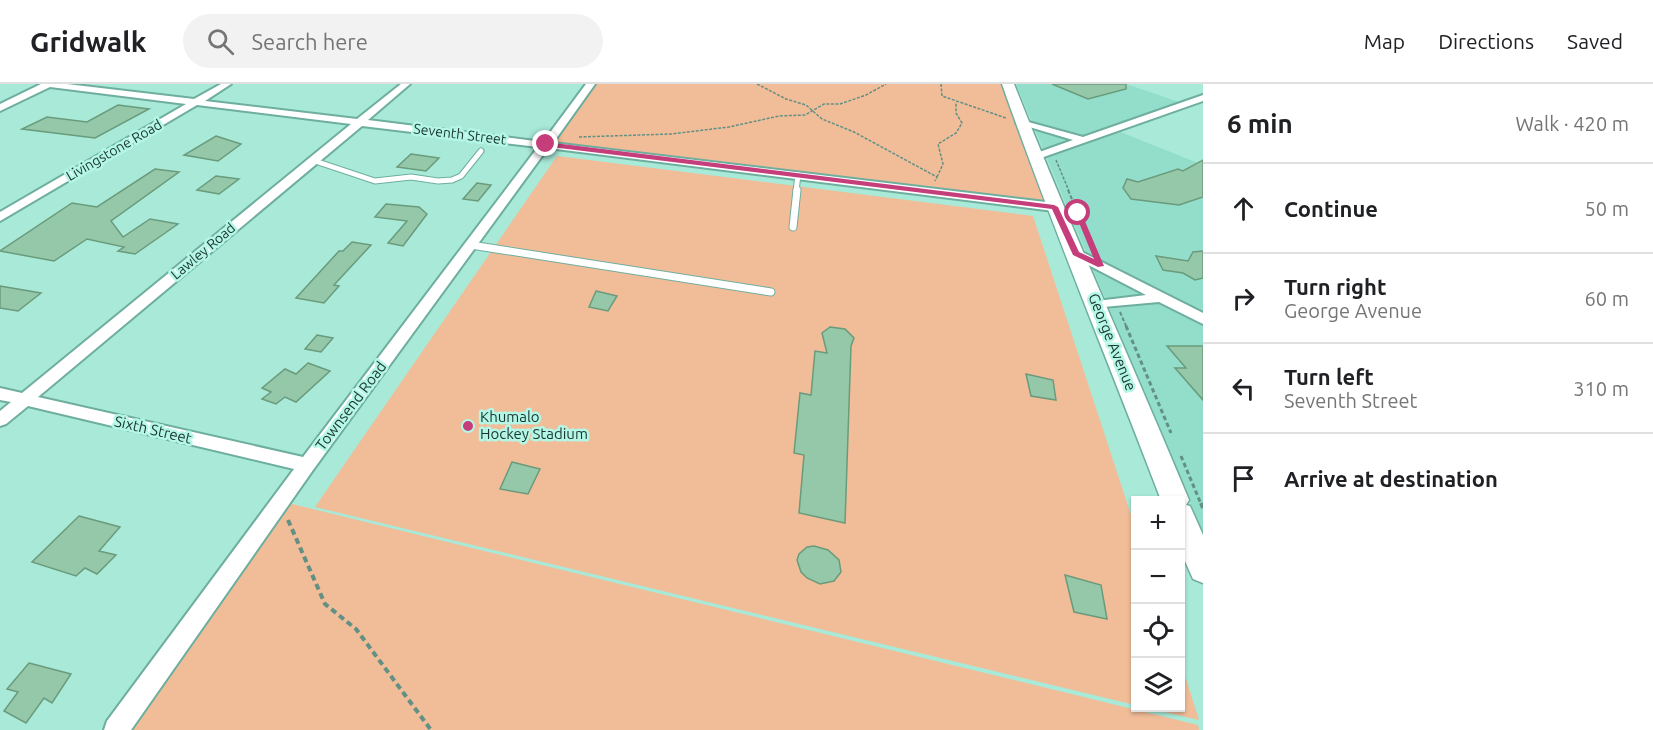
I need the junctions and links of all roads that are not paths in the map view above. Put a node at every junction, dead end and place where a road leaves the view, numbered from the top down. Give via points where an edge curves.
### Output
1 (45, 84) edge
2 (50, 84) edge
3 (227, 84) edge
4 (406, 84) edge
5 (591, 84) edge
6 (1008, 84) edge
7 (1203, 98) edge
8 (195, 103) junction
9 (0, 108) edge
10 (358, 122) junction
11 (1022, 123) junction
12 (549, 139) junction
13 (1083, 140) junction
14 (481, 151) dead end
15 (1035, 157) junction
16 (312, 160) junction
17 (798, 175) junction
18 (1054, 207) junction
19 (0, 216) edge
20 (793, 227) dead end
21 (471, 245) junction
22 (1076, 253) junction
23 (771, 292) dead end
24 (1162, 297) junction
25 (1106, 304) junction
26 (1203, 319) edge
27 (0, 394) edge
28 (24, 400) junction
29 (0, 420) edge
30 (307, 465) junction
31 (1173, 496) edge
32 (1185, 526) edge
33 (1203, 570) edge
34 (116, 730) edge

1 - 2 street, Seventh Street
2 - 8 street, Seventh Street
2 - 9 street
3 - 8 street, Livingstone Road
4 - 10 street, Lawley Road
5 - 12 street, Townsend Road
6 - 11 main road, George Avenue
7 - 13 street
8 - 10 street, Seventh Street
8 - 19 street, Livingstone Road
10 - 12 street, Seventh Street
10 - 16 street, Lawley Road
11 - 13 street
11 - 15 main road, George Avenue
12 - 17 street, Seventh Street
12 - 21 street, Townsend Road
13 - 15 street
14 - 16 lane via 461,176 438,181 411,177 375,181
15 - 18 main road, George Avenue
16 - 28 street, Lawley Road
17 - 18 street, Seventh Street
17 - 20 lane
18 - 22 main road, George Avenue
21 - 23 lane
21 - 30 street, Townsend Road
22 - 24 street
22 - 25 main road, George Avenue
24 - 25 street
24 - 26 street
25 - 31 main road, George Avenue
27 - 28 street, Sixth Street
28 - 29 street, Lawley Road
28 - 30 street, Sixth Street
30 - 34 street, Townsend Road
32 - 33 main road

